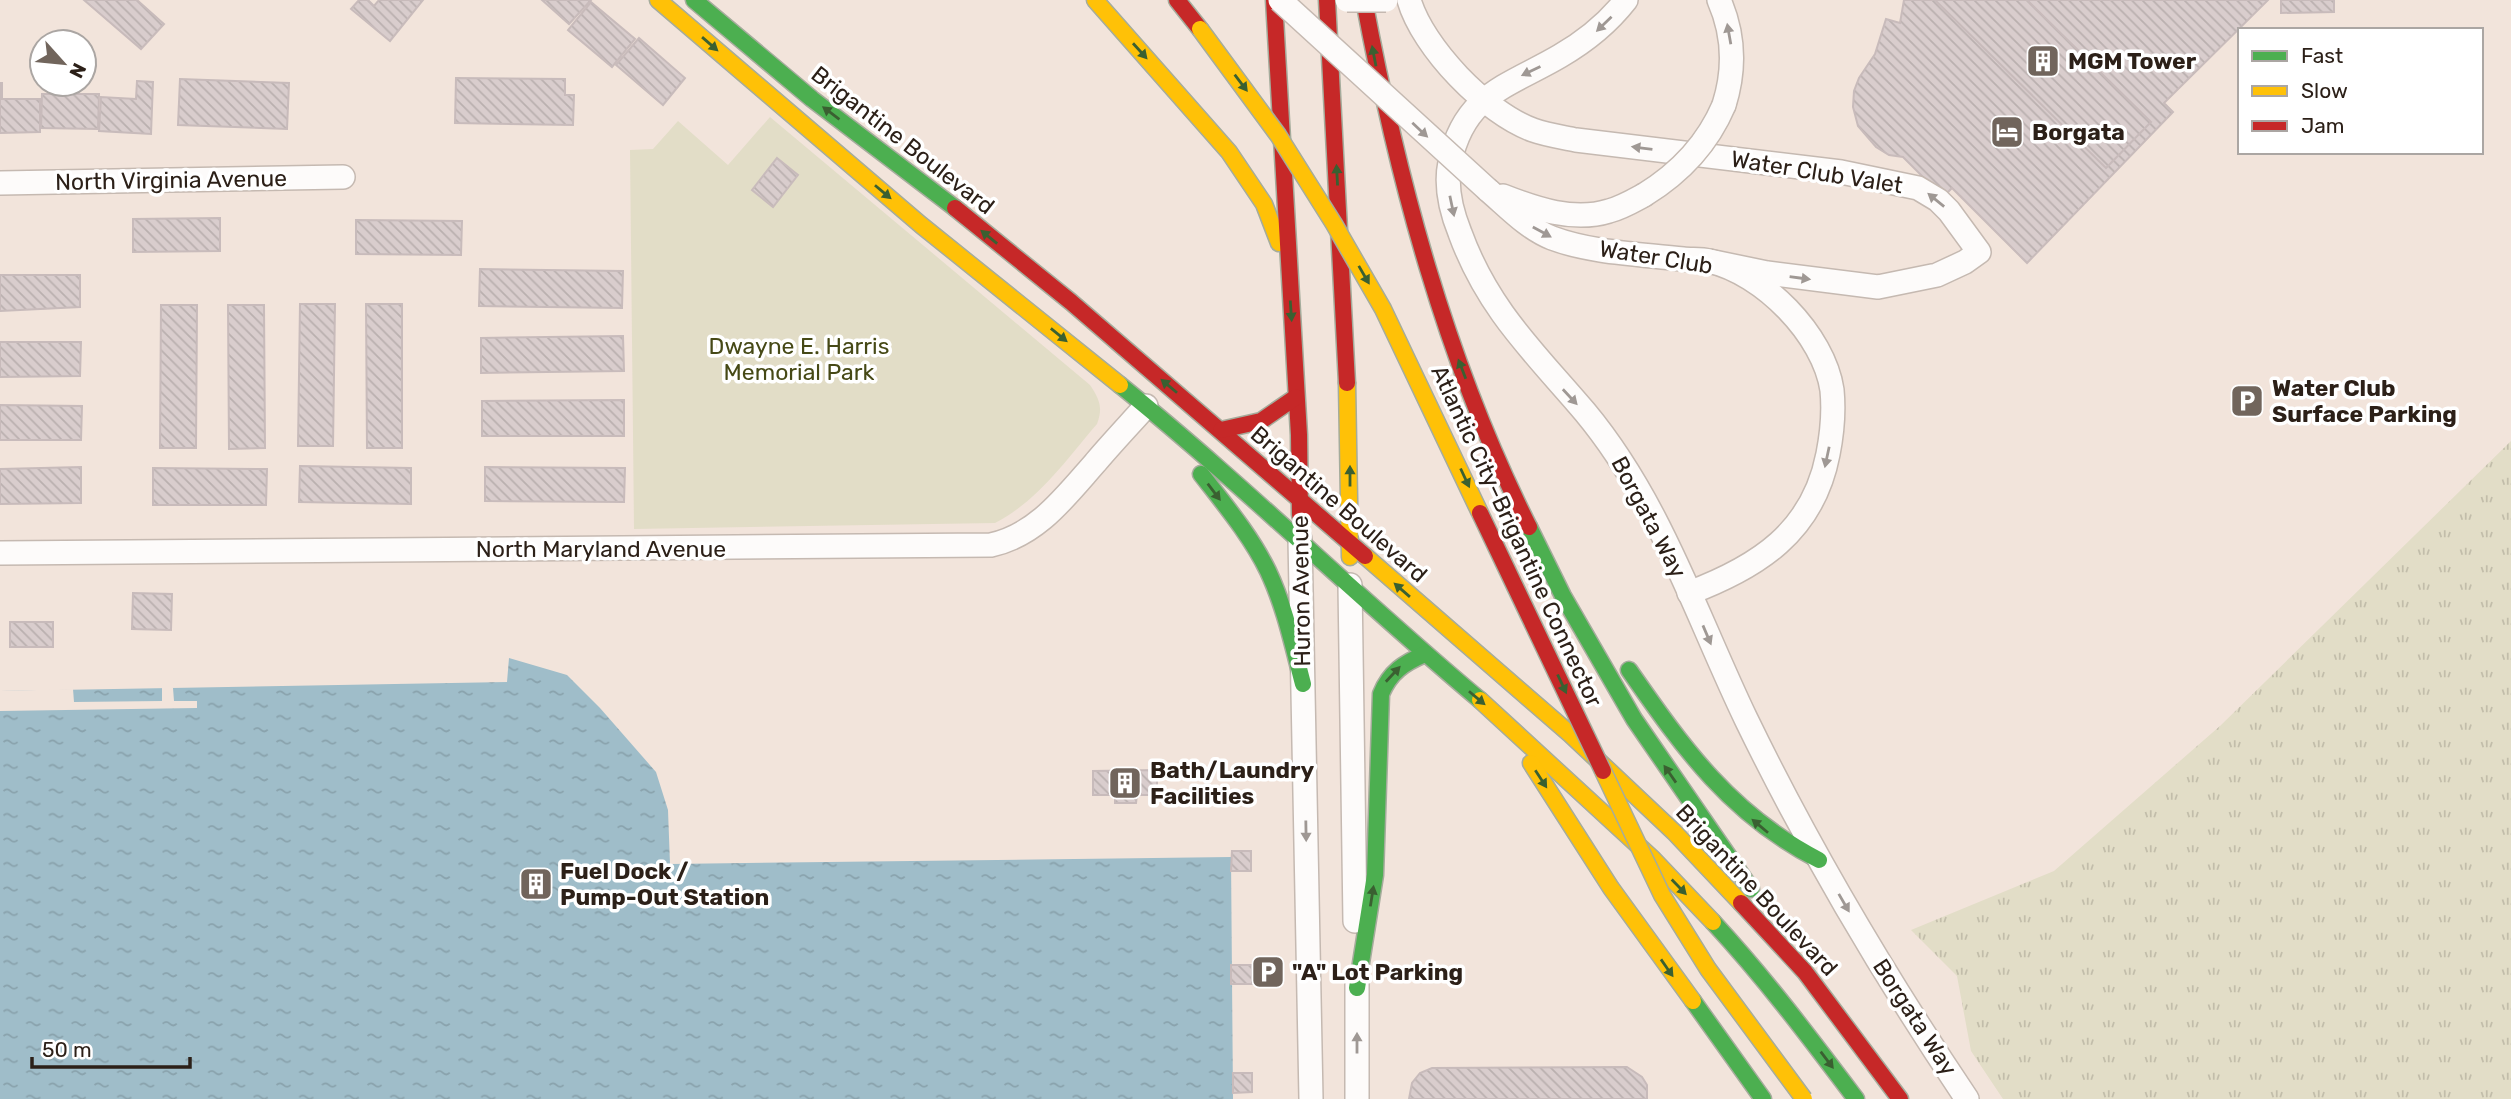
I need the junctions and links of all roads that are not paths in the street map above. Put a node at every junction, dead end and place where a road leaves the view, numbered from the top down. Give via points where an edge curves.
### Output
1 (658, 0) edge
2 (694, 0) edge
3 (1094, 0) edge
4 (1177, 0) edge
5 (1274, 0) edge
6 (1280, 0) edge
7 (1327, 0) edge
8 (1347, 0) edge
9 (1364, 0) edge
10 (1386, 0) edge
11 (1409, 0) edge
12 (1626, 0) edge
13 (1719, 0) edge
14 (1484, 99) junction
15 (343, 177) dead end
16 (0, 183) edge
17 (1488, 190) junction
18 (932, 212) junction
19 (1709, 261) junction
20 (1289, 282) junction
21 (1296, 397) junction
22 (1152, 412) junction
23 (1221, 430) junction
24 (1299, 498) junction
25 (1518, 504) junction
26 (1300, 539) junction
27 (1349, 544) junction
28 (0, 553) edge
29 (1563, 563) dead end
30 (1350, 585) junction
31 (1689, 593) junction
32 (1425, 654) junction
33 (1622, 659) dead end
34 (1303, 684) junction
35 (1505, 721) junction
36 (1819, 860) junction
37 (1805, 972) junction
38 (1357, 988) junction
39 (1311, 1099) edge
40 (1357, 1099) edge
41 (1763, 1099) edge
42 (1804, 1099) edge
43 (1856, 1099) edge
44 (1900, 1099) edge
45 (1967, 1099) edge

1 -> 18 main road, Brigantine Boulevard
18 -> 2 main road, Brigantine Boulevard via 812,99
3 -> 20 main road via 1248,177 1273,224
4 -> 42 main road, Atlantic City–Brigantine Connector, bridge via 1278,135 1383,309 1662,895 1708,969
5 - 20 main road, Huron Avenue
6 -> 17 street, Water Club, bridge
27 -> 7 main road via 1348,381
8 - 10 street, bridge
25 -> 9 main road, Atlantic City–Brigantine Connector via 1460,364 1411,219
11 - 14 street, Water Club Valet via 1436,51
12 -> 14 street, Borgata Way via 1594,34
17 -> 13 street, bridge via 1534,207 1581,215 1610,211 1644,195 1687,163 1709,136 1730,81 1732,52
19 -> 14 street, Water Club Valet via 1878,287 1937,275 1979,252 1949,211 1918,188 1841,172 1553,136 1514,122
14 -> 31 street, Borgata Way via 1459,134 1449,164 1451,205 1468,256 1516,334 1622,464 1658,524
15 - 16 street, North Virginia Avenue
17 -> 19 street, Water Club via 1537,230 1569,243
18 -> 22 main road, Brigantine Boulevard
23 -> 18 main road, Brigantine Boulevard via 1070,302
19 -> 31 street, Water Club via 1760,285 1798,321 1832,389 1830,444 1821,481 1805,514 1779,544 1751,565
20 -> 21 main road, Huron Avenue
21 - 23 main road via 1268,420
21 - 24 main road, Huron Avenue
22 - 26 main road, Brigantine Boulevard
22 - 28 street, North Maryland Avenue via 1045,517 1015,538 991,545
22 -> 34 main road via 1263,562 1280,601
23 - 24 main road, Brigantine Boulevard
24 - 26 main road, Huron Avenue
24 - 27 main road, Brigantine Boulevard
25 - 29 main road
37 -> 25 main road, Atlantic City–Brigantine Connector via 1651,747 1553,577
26 - 30 main road, Brigantine Boulevard
26 - 34 street, Huron Avenue
27 - 30 main road
37 -> 27 main road, Brigantine Boulevard via 1627,786
30 - 32 main road, Brigantine Boulevard
30 - 38 street
31 -> 36 street, Borgata Way via 1747,721
32 -> 35 main road, Brigantine Boulevard
38 -> 32 main road via 1375,875 1381,694 1396,668
36 -> 33 main road via 1777,839 1727,796 1671,729
34 -> 39 street, Huron Avenue
35 -> 41 main road via 1611,888
35 -> 43 main road, Brigantine Boulevard via 1653,859 1748,960
36 -> 45 street, Borgata Way via 1904,1004
37 - 44 main road, Brigantine Boulevard
40 -> 38 street

